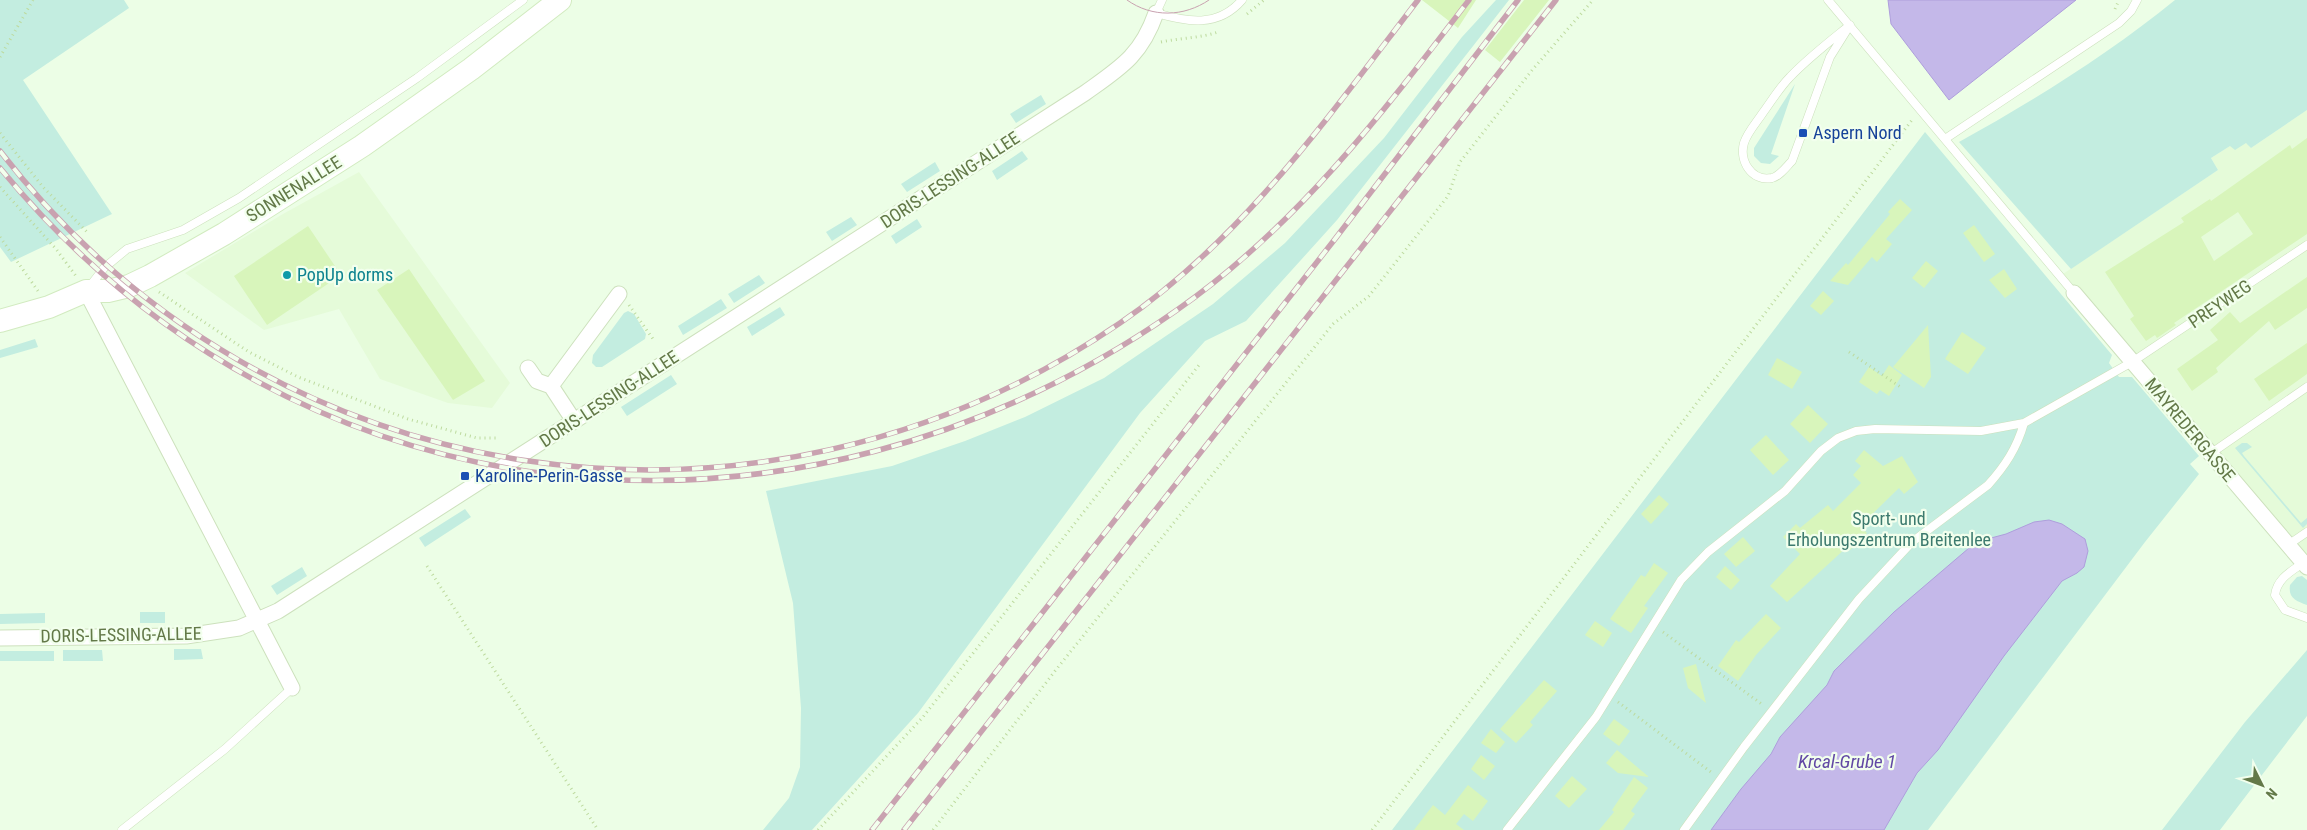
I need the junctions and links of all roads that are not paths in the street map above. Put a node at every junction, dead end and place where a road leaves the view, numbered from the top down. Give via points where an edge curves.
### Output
1 (523, 0) edge
2 (560, 0) edge
3 (1242, 0) edge
4 (1828, 0) edge
5 (2137, 0) edge
6 (1159, 6) edge
7 (1850, 25) junction
8 (1945, 139) junction
9 (2307, 245) edge
10 (86, 291) junction
11 (2074, 293) joint
12 (623, 299) road end
13 (0, 321) edge
14 (2132, 362) junction
15 (528, 368) dead end
16 (551, 386) junction
17 (2307, 387) edge
18 (574, 421) junction
19 (2024, 423) junction
20 (2210, 454) junction
21 (2307, 532) edge
22 (2288, 545) junction
23 (2305, 565) edge
24 (2307, 618) edge
25 (258, 621) junction
26 (0, 638) edge
27 (292, 688) joint
28 (1514, 821) junction
29 (122, 830) edge
30 (1507, 830) edge
31 (1518, 830) edge
32 (1684, 830) edge

1 - 10 lane via 402,88 238,198 183,230 127,249 104,268
2 - 10 street, SONNENALLEE via 472,69 362,146 224,234 129,286 108,291
3 - 6 lane via 1226,14 1199,22
4 - 7 lane
5 - 8 lane via 2120,23
6 - 18 street, DORIS-LESSING-ALLEE via 1150,30 1128,62 1085,93
7 - 7 lane via 1830,57 1792,161 1772,178 1752,172 1744,163 1742,153 1745,141 1760,118 1788,79
7 - 8 lane
8 - 11 lane
9 - 14 lane, PREYWEG
10 - 13 street, SONNENALLEE via 50,308
10 - 25 street
11 - 14 street, MAYREDERGASSE
12 - 16 street
14 - 19 lane, PREYWEG
14 - 20 street, MAYREDERGASSE
15 - 16 street via 537,381
16 - 18 street
17 - 20 lane
18 - 25 street, DORIS-LESSING-ALLEE
19 - 28 lane, PREYWEG via 1981,431 1856,431 1838,438 1821,451 1774,501 1724,538 1681,580 1610,695 1567,756
19 - 32 lane via 2020,439 1988,485 1912,542 1882,573 1771,711
20 - 22 street, MAYREDERGASSE
21 - 22 lane
22 - 23 street, MAYREDERGASSE
23 - 24 lane via 2282,578 2276,586 2275,595 2286,610
25 - 26 street, DORIS-LESSING-ALLEE via 231,630 186,636
25 - 27 street
27 - 29 lane via 225,749
28 - 30 lane, PREYWEG
28 - 31 lane

